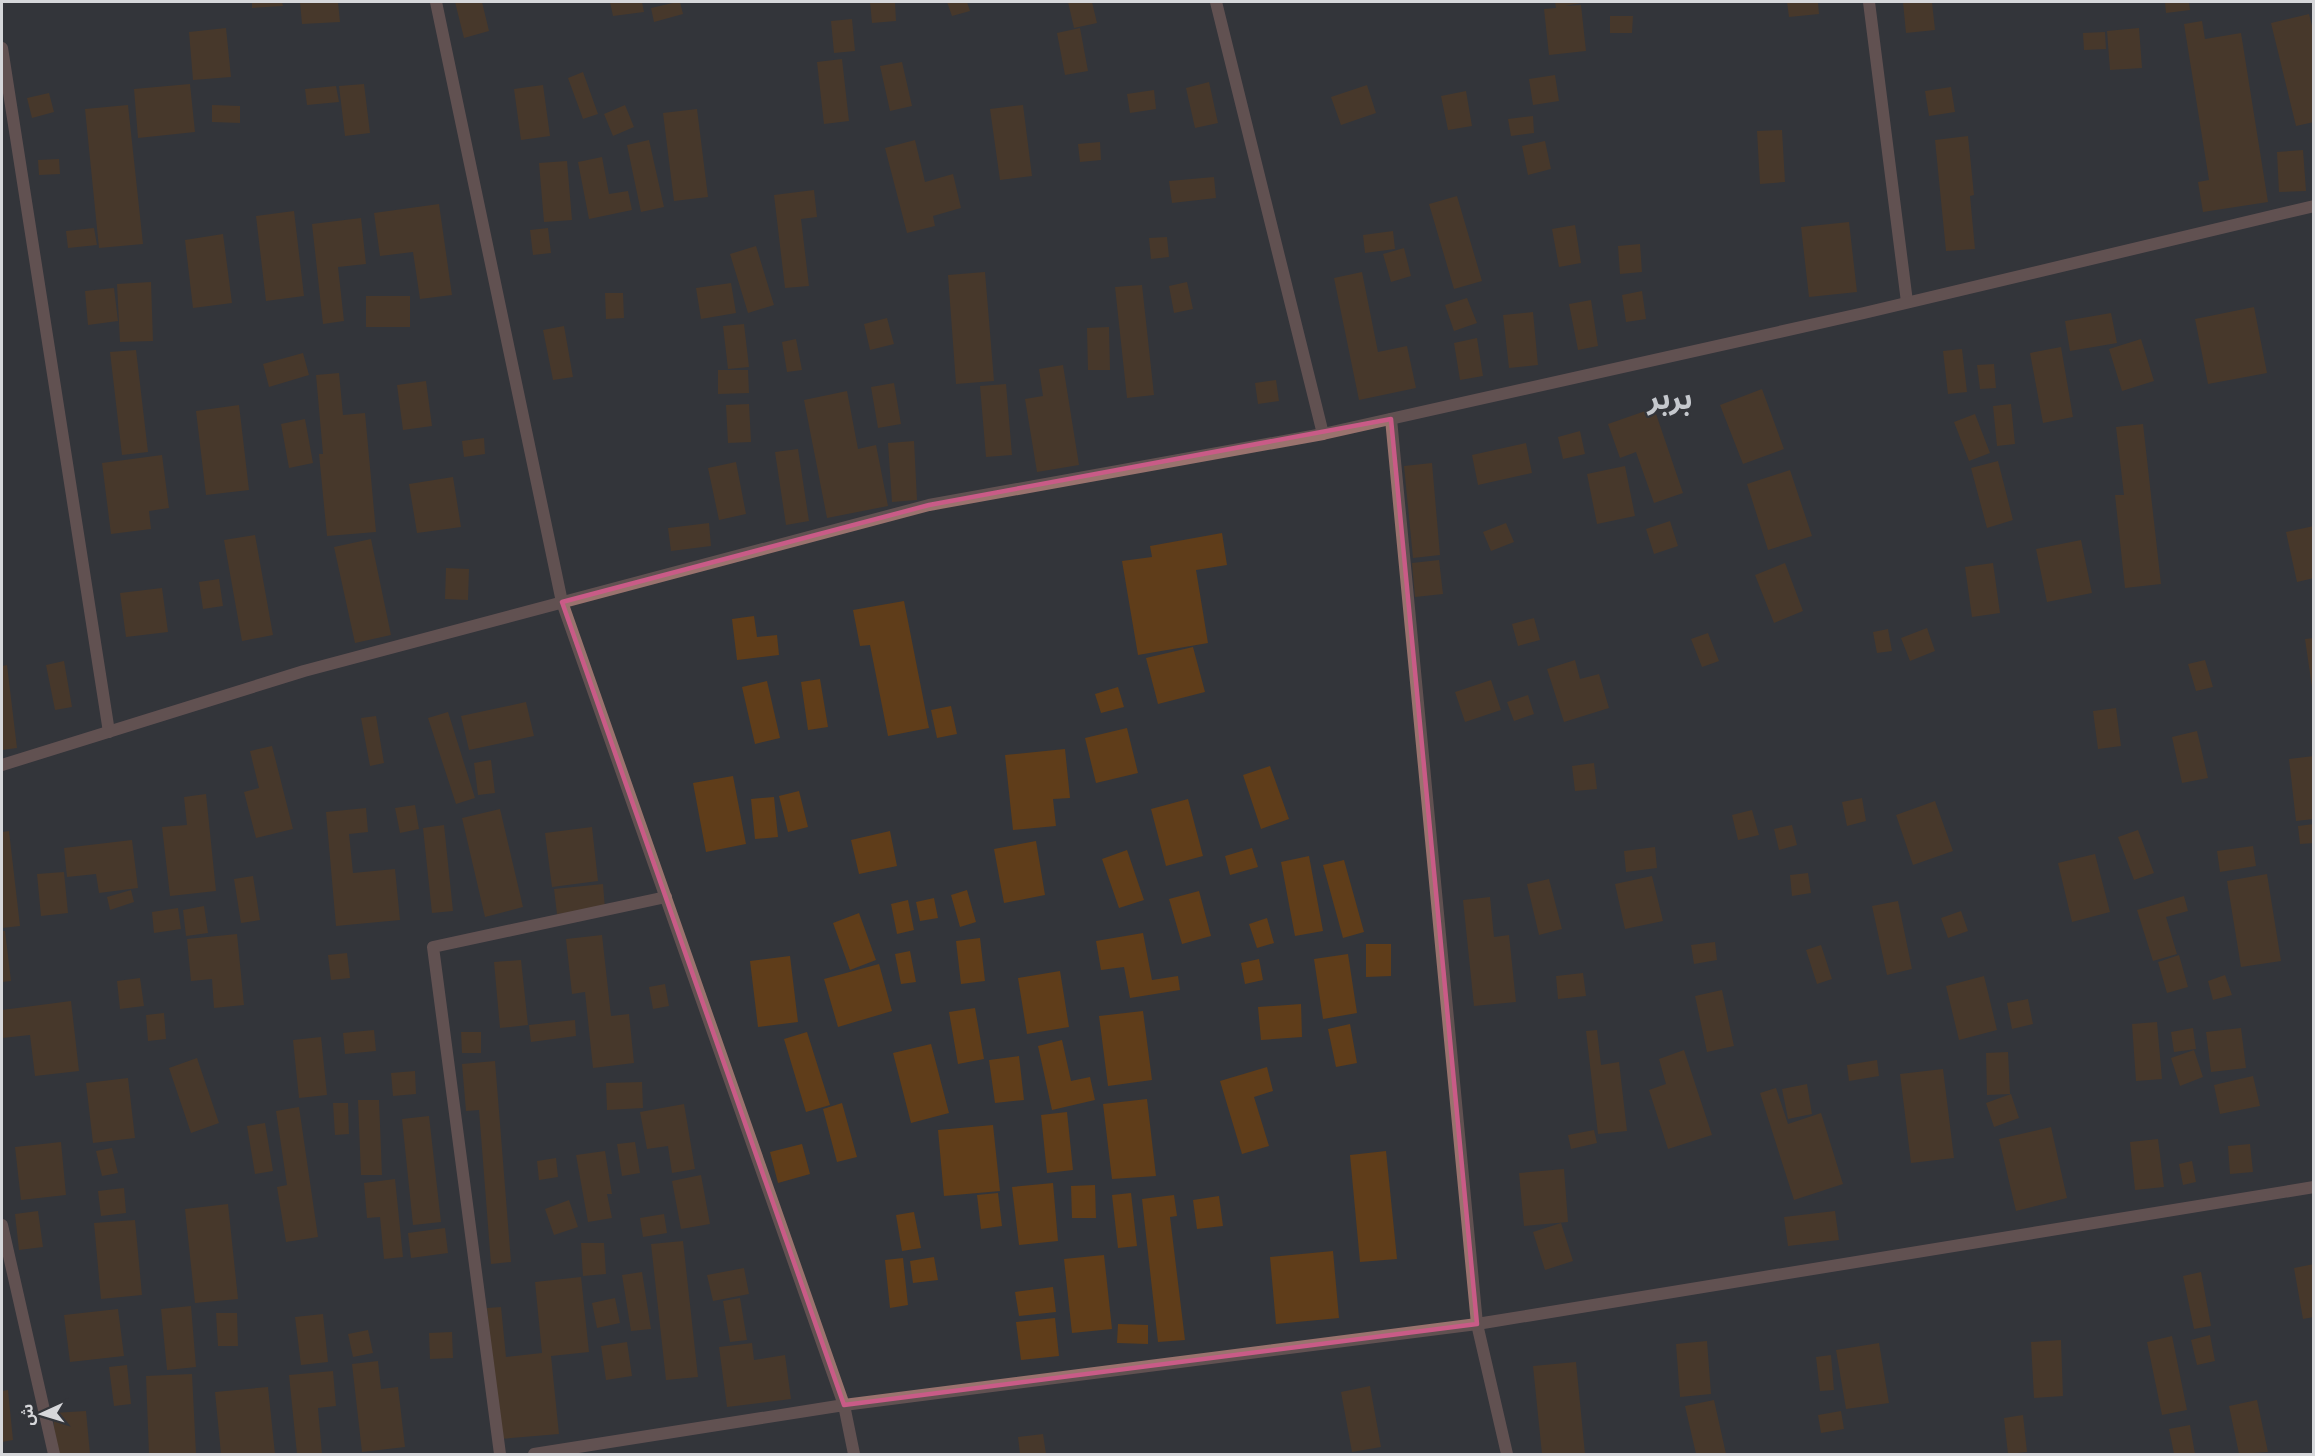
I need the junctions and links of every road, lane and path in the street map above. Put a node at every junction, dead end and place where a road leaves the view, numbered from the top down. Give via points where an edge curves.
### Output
1 (436, 2) edge
2 (1216, 2) edge
3 (1869, 2) edge
4 (2, 48) edge
5 (2313, 206) edge
6 (1907, 303) junction
7 (1391, 419) junction
8 (1323, 434) junction
9 (562, 602) junction
10 (109, 732) junction
11 (2, 765) edge
12 (666, 897) junction
13 (2313, 1187) edge
14 (2, 1226) edge
15 (1477, 1324) junction
16 (844, 1405) junction
17 (54, 1455) edge
18 (500, 1455) edge
19 (534, 1455) edge
20 (854, 1455) edge
21 (1507, 1455) edge

1 - 9 street
2 - 8 street
3 - 6 street
4 - 10 street
5 - 6 street
6 - 7 street
7 - 8 street
7 - 15 street
8 - 9 street via 928,505
9 - 10 street via 304,671
9 - 12 street
10 - 11 street
12 - 16 street
12 - 18 street via 433,947
13 - 15 street
14 - 17 street
15 - 16 street
15 - 21 street
16 - 19 street
16 - 20 street

